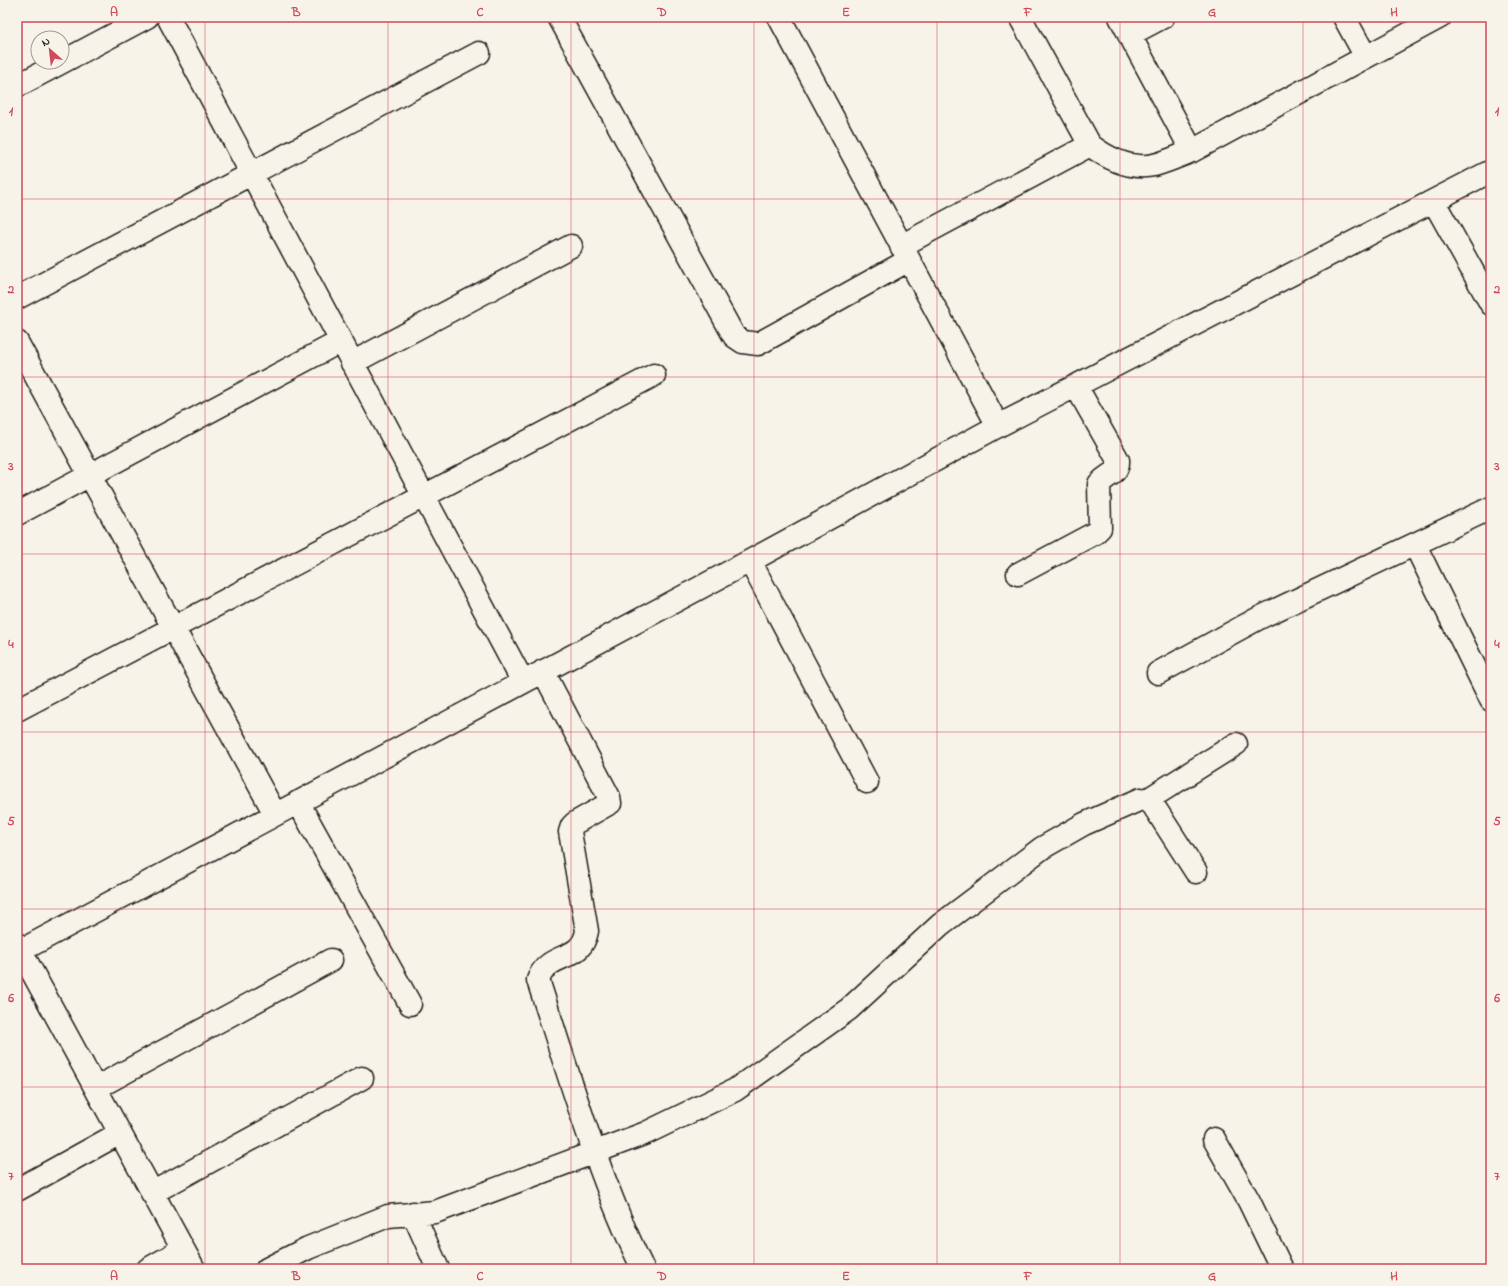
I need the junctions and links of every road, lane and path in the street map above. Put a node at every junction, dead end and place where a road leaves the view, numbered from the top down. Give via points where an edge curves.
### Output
1 (147, 17) edge
2 (168, 17) edge
3 (559, 17) edge
4 (779, 17) edge
5 (1020, 17) edge
6 (1163, 17) edge
7 (1344, 17) edge
8 (1440, 17) edge
9 (1124, 26) edge
10 (479, 53) dead end
11 (1366, 57) junction
12 (17, 86) edge
13 (1090, 145) junction
14 (1192, 152) junction
15 (1491, 171) edge
16 (251, 173) junction
17 (1434, 202) junction
18 (571, 246) dead end
19 (905, 253) junction
20 (17, 298) edge
21 (1491, 304) edge
22 (340, 341) junction
23 (17, 342) edge
24 (352, 363) junction
25 (654, 375) dead end
26 (1076, 386) junction
27 (998, 426) junction
28 (91, 476) junction
29 (422, 496) junction
30 (1491, 508) edge
31 (17, 514) edge
32 (1415, 544) junction
33 (750, 561) junction
34 (1018, 574) dead end
35 (173, 627) junction
36 (543, 671) junction
37 (1158, 673) dead end
38 (523, 682) junction
39 (1491, 700) edge
40 (17, 710) edge
41 (1236, 744) dead end
42 (867, 782) dead end
43 (1147, 800) junction
44 (298, 802) junction
45 (275, 814) junction
46 (1196, 872) dead end
47 (19, 947) edge
48 (331, 960) dead end
49 (410, 1004) dead end
50 (362, 1078) dead end
51 (96, 1088) junction
52 (120, 1132) junction
53 (1214, 1139) dead end
54 (595, 1151) junction
55 (17, 1190) edge
56 (152, 1192) junction
57 (413, 1213) junction
58 (183, 1249) junction
59 (148, 1269) edge
60 (194, 1269) edge
61 (267, 1269) edge
62 (438, 1269) edge
63 (643, 1269) edge
64 (1282, 1269) edge

1 - 12 street
2 - 16 street
3 - 19 street via 734,336 743,342 758,344
4 - 19 street
5 - 13 street
6 - 9 street
7 - 11 street
8 - 11 street
9 - 14 street
10 - 16 street
11 - 14 street
13 - 14 street via 1106,157 1129,164 1152,165
13 - 19 street
15 - 17 street
16 - 20 street
16 - 22 street
17 - 21 street
17 - 26 street
18 - 24 street
19 - 27 street
22 - 24 street
22 - 28 street
23 - 28 street
24 - 29 street
25 - 29 street
26 - 27 street
26 - 34 street via 1118,460 1115,472 1099,484 1100,528
27 - 33 street
28 - 31 street
28 - 35 street
29 - 35 street
29 - 38 street
30 - 32 street
32 - 37 street via 1259,618
32 - 39 street
33 - 36 street
33 - 42 street
35 - 40 street
35 - 45 street
36 - 38 street
36 - 54 street via 610,803 575,823 570,832 587,931 585,941 579,950 541,970 538,980
38 - 44 street
41 - 43 street
43 - 46 street via 1153,805
43 - 54 street via 1141,799 1084,824 1042,848 940,925 849,1009 735,1090 646,1133
44 - 45 street
44 - 49 street
45 - 47 street
47 - 51 street
48 - 51 street
50 - 56 street
51 - 52 street
52 - 55 street
52 - 56 street
53 - 64 street via 1249,1201
54 - 57 street via 435,1212
54 - 63 street
56 - 58 street
57 - 61 street via 388,1216 308,1248
57 - 62 street
58 - 59 street
58 - 60 street

